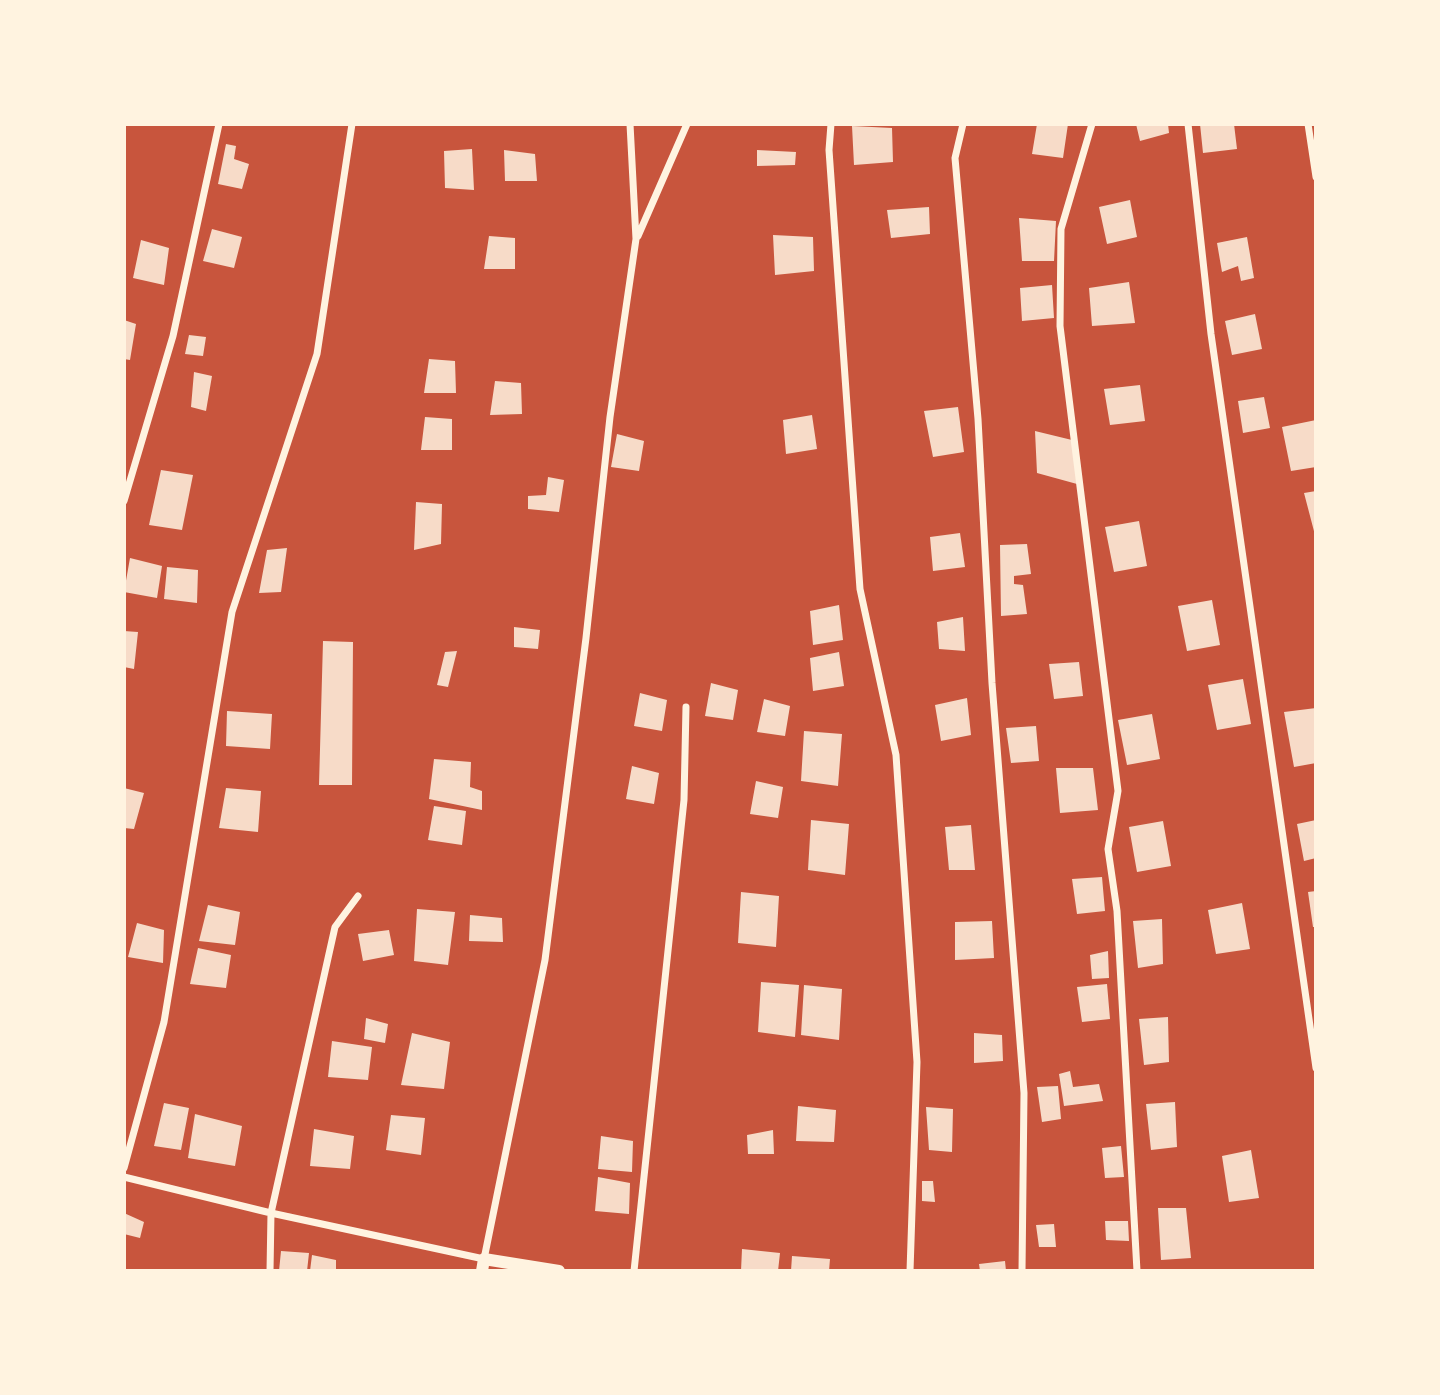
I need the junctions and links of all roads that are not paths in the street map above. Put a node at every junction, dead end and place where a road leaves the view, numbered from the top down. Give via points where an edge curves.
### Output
1 (219, 124) edge
2 (352, 124) edge
3 (630, 124) edge
4 (687, 124) edge
5 (831, 124) edge
6 (963, 124) edge
7 (1092, 124) edge
8 (1188, 124) edge
9 (1308, 124) edge
10 (1316, 177) edge
11 (636, 239) junction
12 (124, 501) edge
13 (686, 707) dead end
14 (358, 896) dead end
15 (1316, 1068) edge
16 (124, 1168) edge
17 (124, 1177) edge
18 (271, 1213) junction
19 (483, 1265) edge
20 (270, 1271) edge
21 (559, 1271) edge
22 (634, 1271) edge
23 (910, 1271) edge
24 (1022, 1271) edge
25 (1137, 1271) edge

1 - 12 street via 173,336
2 - 16 street via 317,354 232,612 164,1022
3 - 11 street
4 - 11 street
5 - 23 street via 829,150 860,589 897,769 917,1062
6 - 24 street via 955,158 978,419 992,683 1024,1093
7 - 25 street via 1061,229 1060,327 1118,791 1108,849 1118,911
8 - 15 street via 1211,334
9 - 10 street
11 - 19 street via 610,417 545,960
13 - 22 street via 684,800
14 - 18 street via 335,927
17 - 18 street
18 - 19 street
18 - 20 street
19 - 21 street

